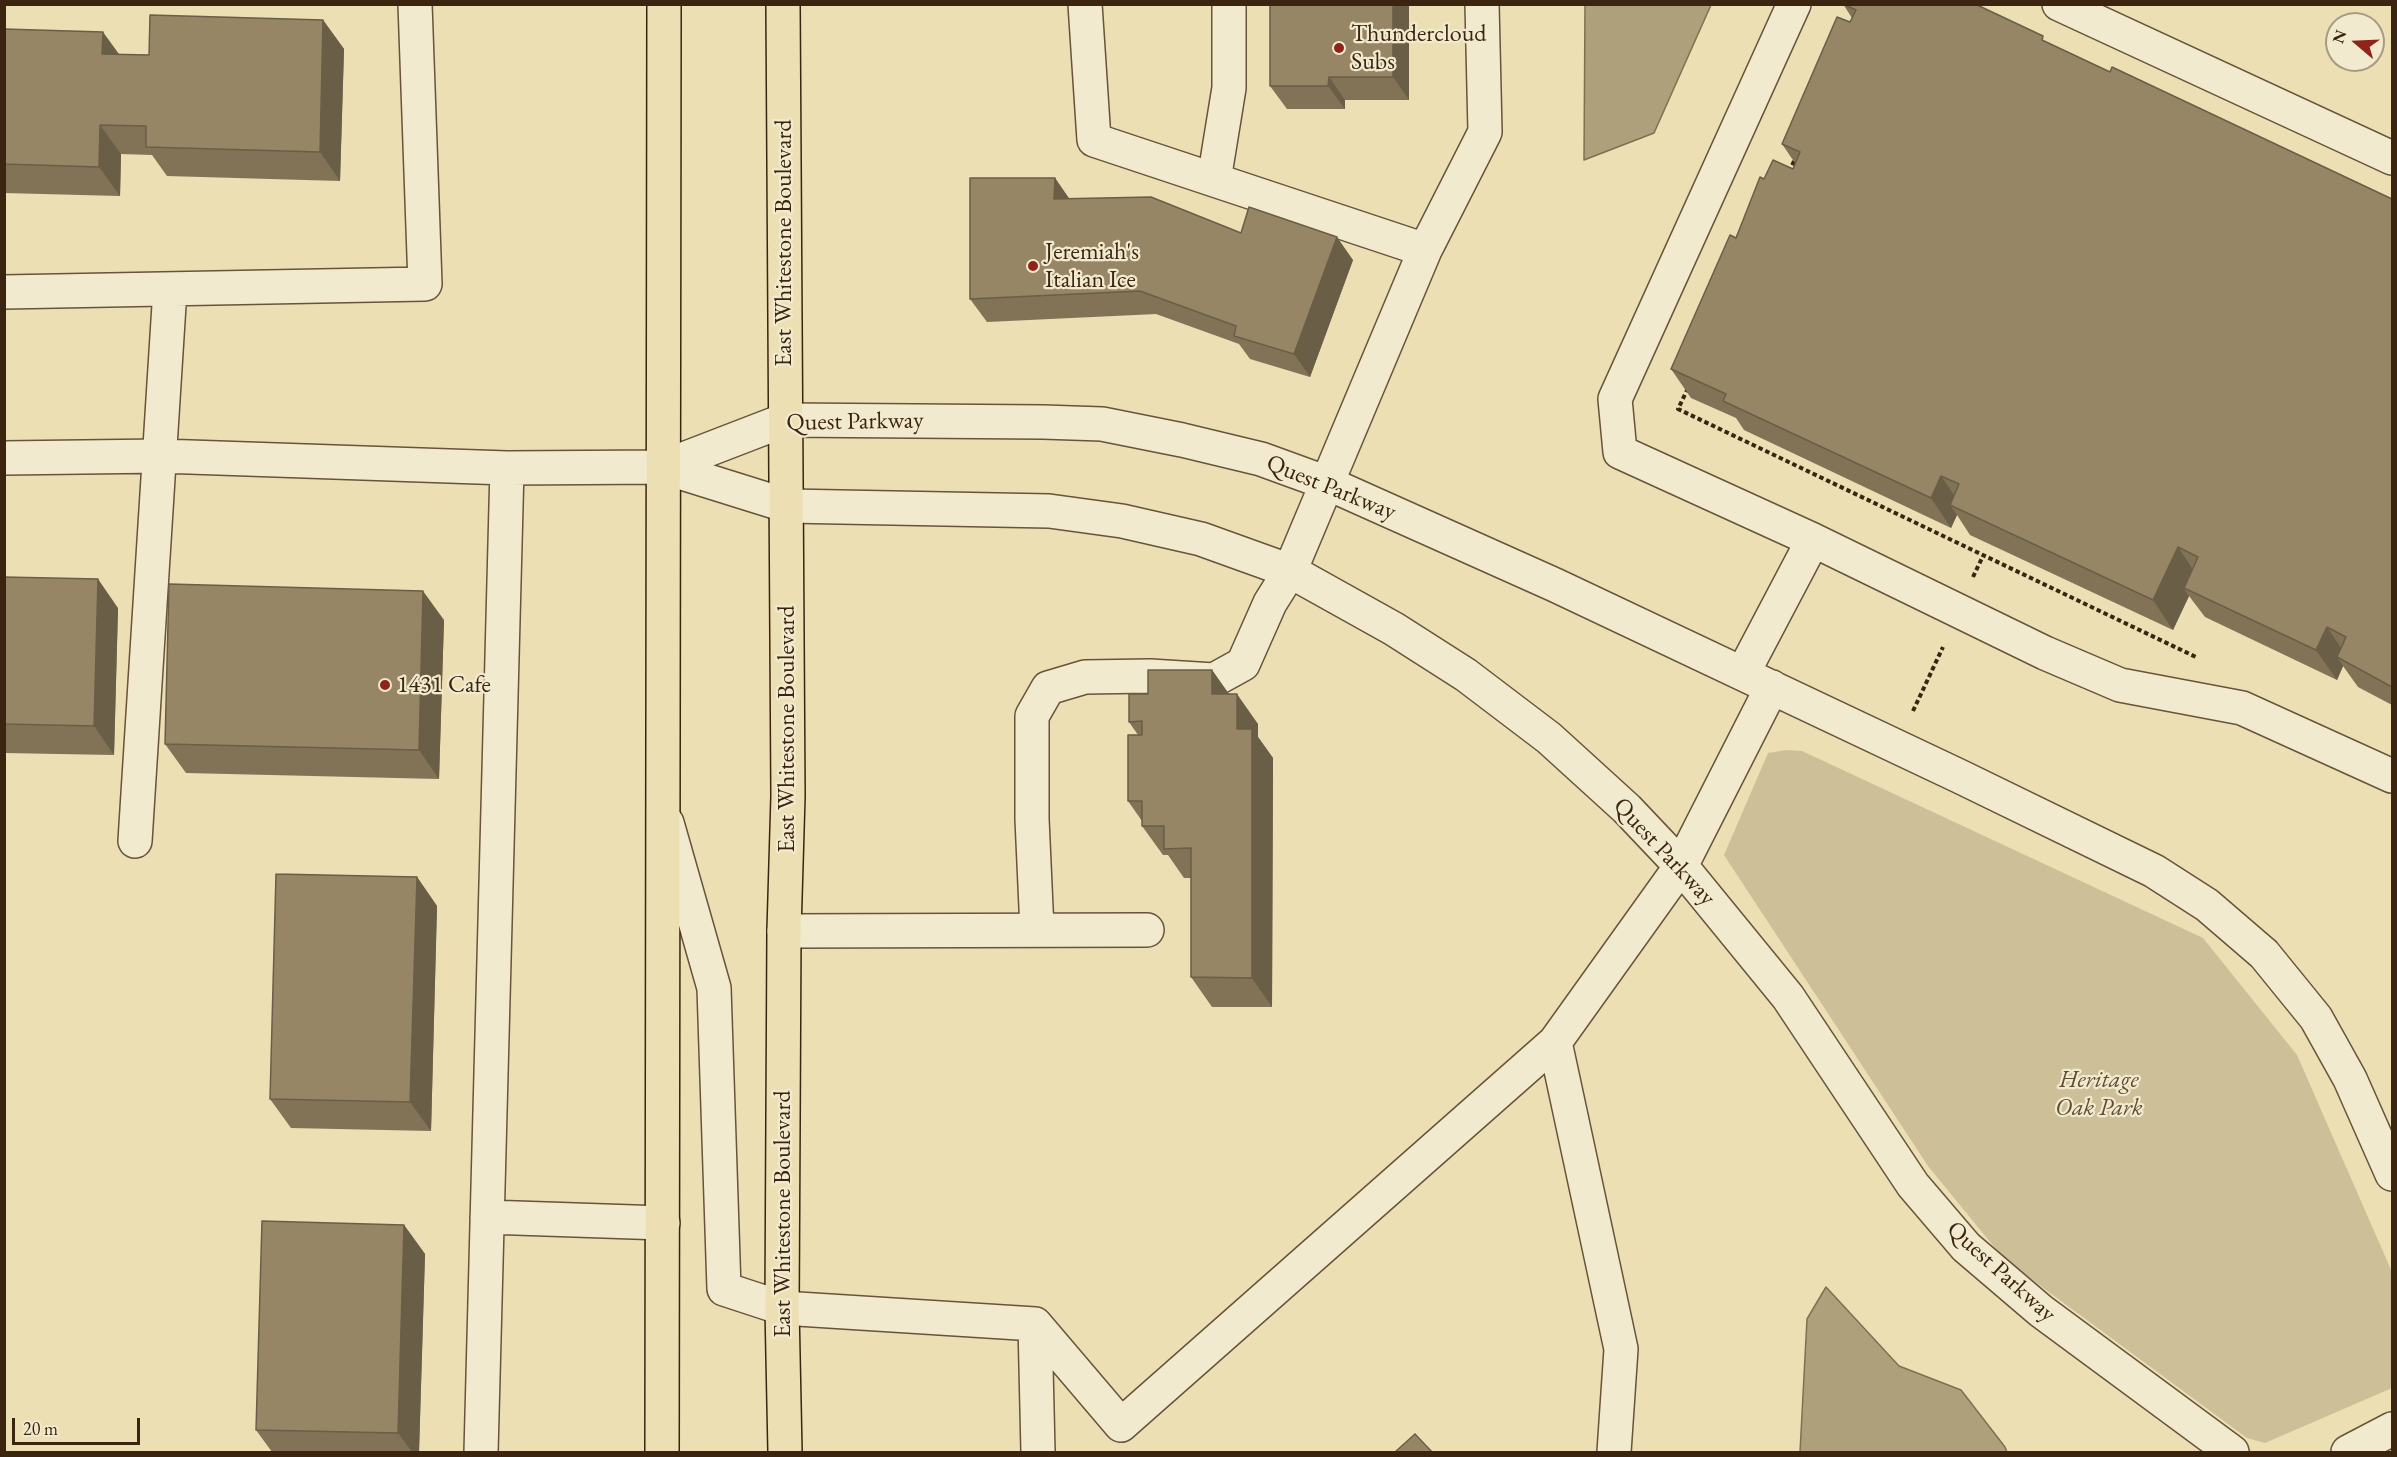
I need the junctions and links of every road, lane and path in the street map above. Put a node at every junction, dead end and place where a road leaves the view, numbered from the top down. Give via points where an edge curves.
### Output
1 (415, 4) edge
2 (664, 4) edge
3 (783, 4) edge
4 (1085, 4) edge
5 (1229, 4) edge
6 (1482, 4) edge
7 (1794, 4) edge
8 (2059, 4) edge
9 (1798, 154) edge
10 (2392, 158) edge
11 (1788, 175) edge
12 (1214, 180) junction
13 (1425, 250) junction
14 (170, 289) junction
15 (4, 292) edge
16 (1693, 377) edge
17 (785, 420) junction
18 (161, 456) junction
19 (4, 458) edge
20 (663, 467) junction
21 (507, 468) junction
22 (1327, 483) junction
23 (788, 506) junction
24 (1813, 540) junction
25 (1983, 556) junction
26 (1290, 571) junction
27 (1971, 580) dead end
28 (1944, 644) dead end
29 (2205, 661) dead end
30 (1743, 673) junction
31 (1772, 687) junction
32 (1911, 718) dead end
33 (2392, 776) edge
34 (661, 803) junction
35 (135, 841) dead end
36 (1681, 866) junction
37 (1037, 930) junction
38 (1147, 930) dead end
39 (784, 931) junction
40 (1555, 1042) junction
41 (2392, 1174) edge
42 (487, 1217) junction
43 (663, 1223) junction
44 (782, 1308) junction
45 (1035, 1324) junction
46 (2392, 1429) edge
47 (481, 1452) edge
48 (662, 1452) edge
49 (785, 1452) edge
50 (1038, 1452) edge
51 (1614, 1452) edge
52 (2232, 1452) edge
53 (2348, 1452) edge

1 - 14 street via 425,284
2 - 20 main road
3 - 17 main road, East Whitestone Boulevard
4 - 12 street via 1094,140
5 - 12 street via 1229,88
6 - 13 street via 1485,132
7 - 24 street via 1615,399 1620,452
8 - 10 street
9 - 11 path
12 - 13 street
13 - 22 street
14 - 15 street
14 - 18 street
16 - 25 path via 1678,409
17 - 20 street, Quest Parkway
17 - 22 street, Quest Parkway via 1102,424 1261,459
17 - 23 main road, East Whitestone Boulevard
18 - 19 street
18 - 21 street
18 - 35 street
20 - 21 street
20 - 23 street, Quest Parkway
20 - 34 main road
21 - 42 street
22 - 26 street
22 - 30 street, Quest Parkway
23 - 26 street, Quest Parkway via 1049,510 1201,539
23 - 39 main road, East Whitestone Boulevard
24 - 30 street
24 - 33 street via 2045,653 2120,685 2242,708
25 - 27 path
25 - 29 path
26 - 36 street, Quest Parkway via 1466,675 1575,762
26 - 37 street via 1270,603 1243,664 1214,680 1085,677 1048,688 1032,716
28 - 32 path
30 - 31 street, Quest Parkway
31 - 36 street
31 - 41 street, Quest Parkway via 2154,871 2207,905 2264,954 2316,1018 2350,1080
34 - 43 main road
34 - 44 street via 714,988 724,1289
36 - 40 street
36 - 52 street, Quest Parkway via 1788,997 1913,1185 1966,1247 2041,1311
37 - 38 street
37 - 39 street
39 - 44 main road, East Whitestone Boulevard
40 - 45 street via 1121,1425
40 - 51 street via 1621,1349
42 - 43 street
42 - 47 street
43 - 48 main road
44 - 45 street
44 - 49 main road, East Whitestone Boulevard
45 - 50 street
46 - 53 street

